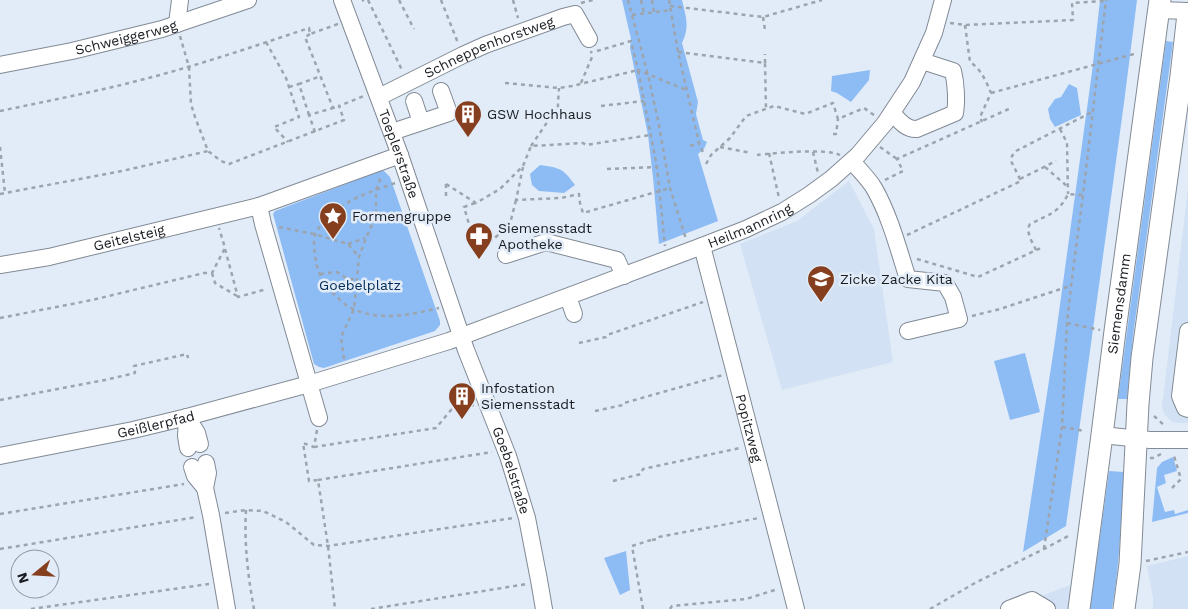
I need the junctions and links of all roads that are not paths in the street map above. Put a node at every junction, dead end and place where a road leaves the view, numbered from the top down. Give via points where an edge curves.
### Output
1 (180, 0) edge
2 (248, 0) edge
3 (342, 0) edge
4 (943, 0) edge
5 (217, 4) edge
6 (1160, 5) edge
7 (1188, 13) edge
8 (177, 24) junction
9 (590, 46) road end
10 (922, 61) junction
11 (0, 65) edge
12 (441, 91) dead end
13 (379, 97) junction
14 (414, 101) dead end
15 (888, 118) junction
16 (422, 122) junction
17 (392, 132) junction
18 (400, 155) junction
19 (852, 161) junction
20 (260, 206) junction
21 (702, 246) junction
22 (506, 254) dead end
23 (0, 266) edge
24 (624, 276) junction
25 (568, 297) junction
26 (574, 314) dead end
27 (908, 331) dead end
28 (1188, 331) edge
29 (462, 337) junction
30 (309, 384) junction
31 (1188, 409) edge
32 (187, 417) junction
33 (319, 418) road end
34 (1094, 433) junction
35 (1136, 439) junction
36 (1188, 440) edge
37 (194, 446) dead end
38 (0, 456) edge
39 (200, 475) road end
40 (227, 609) edge
41 (544, 609) edge
42 (796, 609) edge
43 (1009, 609) edge
44 (1035, 609) edge
45 (1040, 609) edge
46 (1047, 609) edge
47 (1079, 609) edge
48 (1124, 609) edge

1 - 8 street
2 - 5 street, Schweiggerweg
3 - 13 street, Toeplerstraße
4 - 10 street, Heilmannring
5 - 8 street, Schweiggerweg
6 - 7 street
6 - 34 main road, Siemensdamm via 1115,331
7 - 35 main road via 1142,358
8 - 11 street, Schweiggerweg via 72,51
9 - 13 street, Schneppenhorstweg via 575,14 485,45
10 - 15 street, Heilmannring
10 - 15 street via 953,72 955,113 911,130
12 - 16 street via 449,113
13 - 17 street, Toeplerstraße
14 - 16 street
15 - 19 street, Heilmannring
16 - 17 street
17 - 18 street, Toeplerstraße
18 - 20 street
18 - 29 street, Toeplerstraße
19 - 21 street, Heilmannring via 832,179 782,212
19 - 27 street via 873,186 908,279 945,283 953,296 959,320
20 - 23 street, Geitelsteig
20 - 30 street
21 - 24 street, Heilmannring
21 - 42 street, Popitzweg
22 - 24 street via 546,242 617,260
24 - 25 street, Heilmannring
25 - 26 street
25 - 29 street, Heilmannring
28 - 31 street via 1180,396
29 - 30 street
29 - 41 street, Goebelstraße via 508,456 527,518
30 - 32 street, Geißlerpfad
30 - 33 street
32 - 37 street via 186,436
32 - 38 street, Geißlerpfad
34 - 35 street
34 - 47 main road, Siemensdamm
35 - 36 street
35 - 48 main road via 1130,564
39 - 40 street via 211,515
43 - 46 street via 1032,600
44 - 45 street

